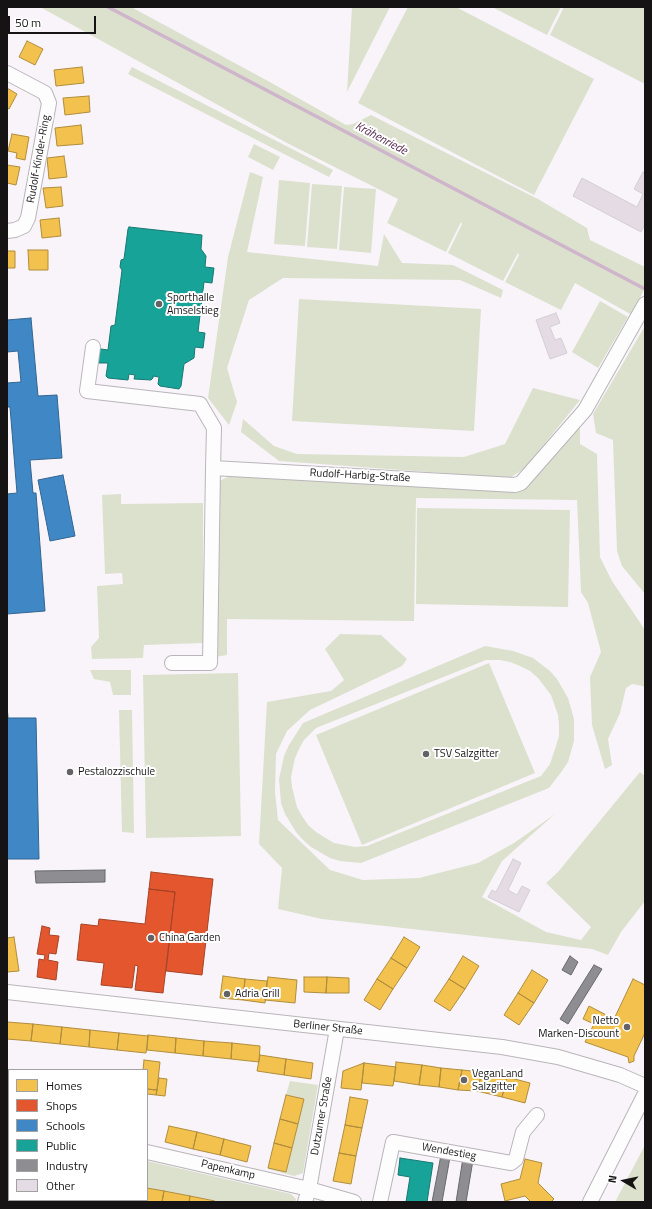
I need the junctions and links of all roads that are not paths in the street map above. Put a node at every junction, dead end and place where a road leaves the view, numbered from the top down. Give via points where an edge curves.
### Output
1 (7, 73) edge
2 (7, 231) edge
3 (645, 304) edge
4 (93, 347) dead end
5 (213, 468) junction
6 (172, 663) dead end
7 (7, 992) edge
8 (337, 1029) junction
9 (645, 1086) edge
10 (645, 1094) edge
11 (537, 1115) dead end
12 (148, 1152) edge
13 (307, 1196) edge
14 (354, 1202) edge
15 (380, 1202) edge
16 (590, 1202) edge

1 - 2 street, Rudolf-Kinder-Ring via 45,93 50,103 28,218 24,226
3 - 5 street, Rudolf-Harbig-Straße via 585,410 521,483 515,485
4 - 5 street via 87,390 200,404 214,428
5 - 6 street via 210,663
7 - 8 street, Berliner Straße
8 - 9 street, Berliner Straße via 502,1047 558,1057 620,1075
8 - 13 street, Dutzumer Straße
10 - 16 street
11 - 15 street, Wendestieg via 523,1132 516,1159 511,1163 393,1142
12 - 13 street, Papenkamp
13 - 14 street, Papenkamp

